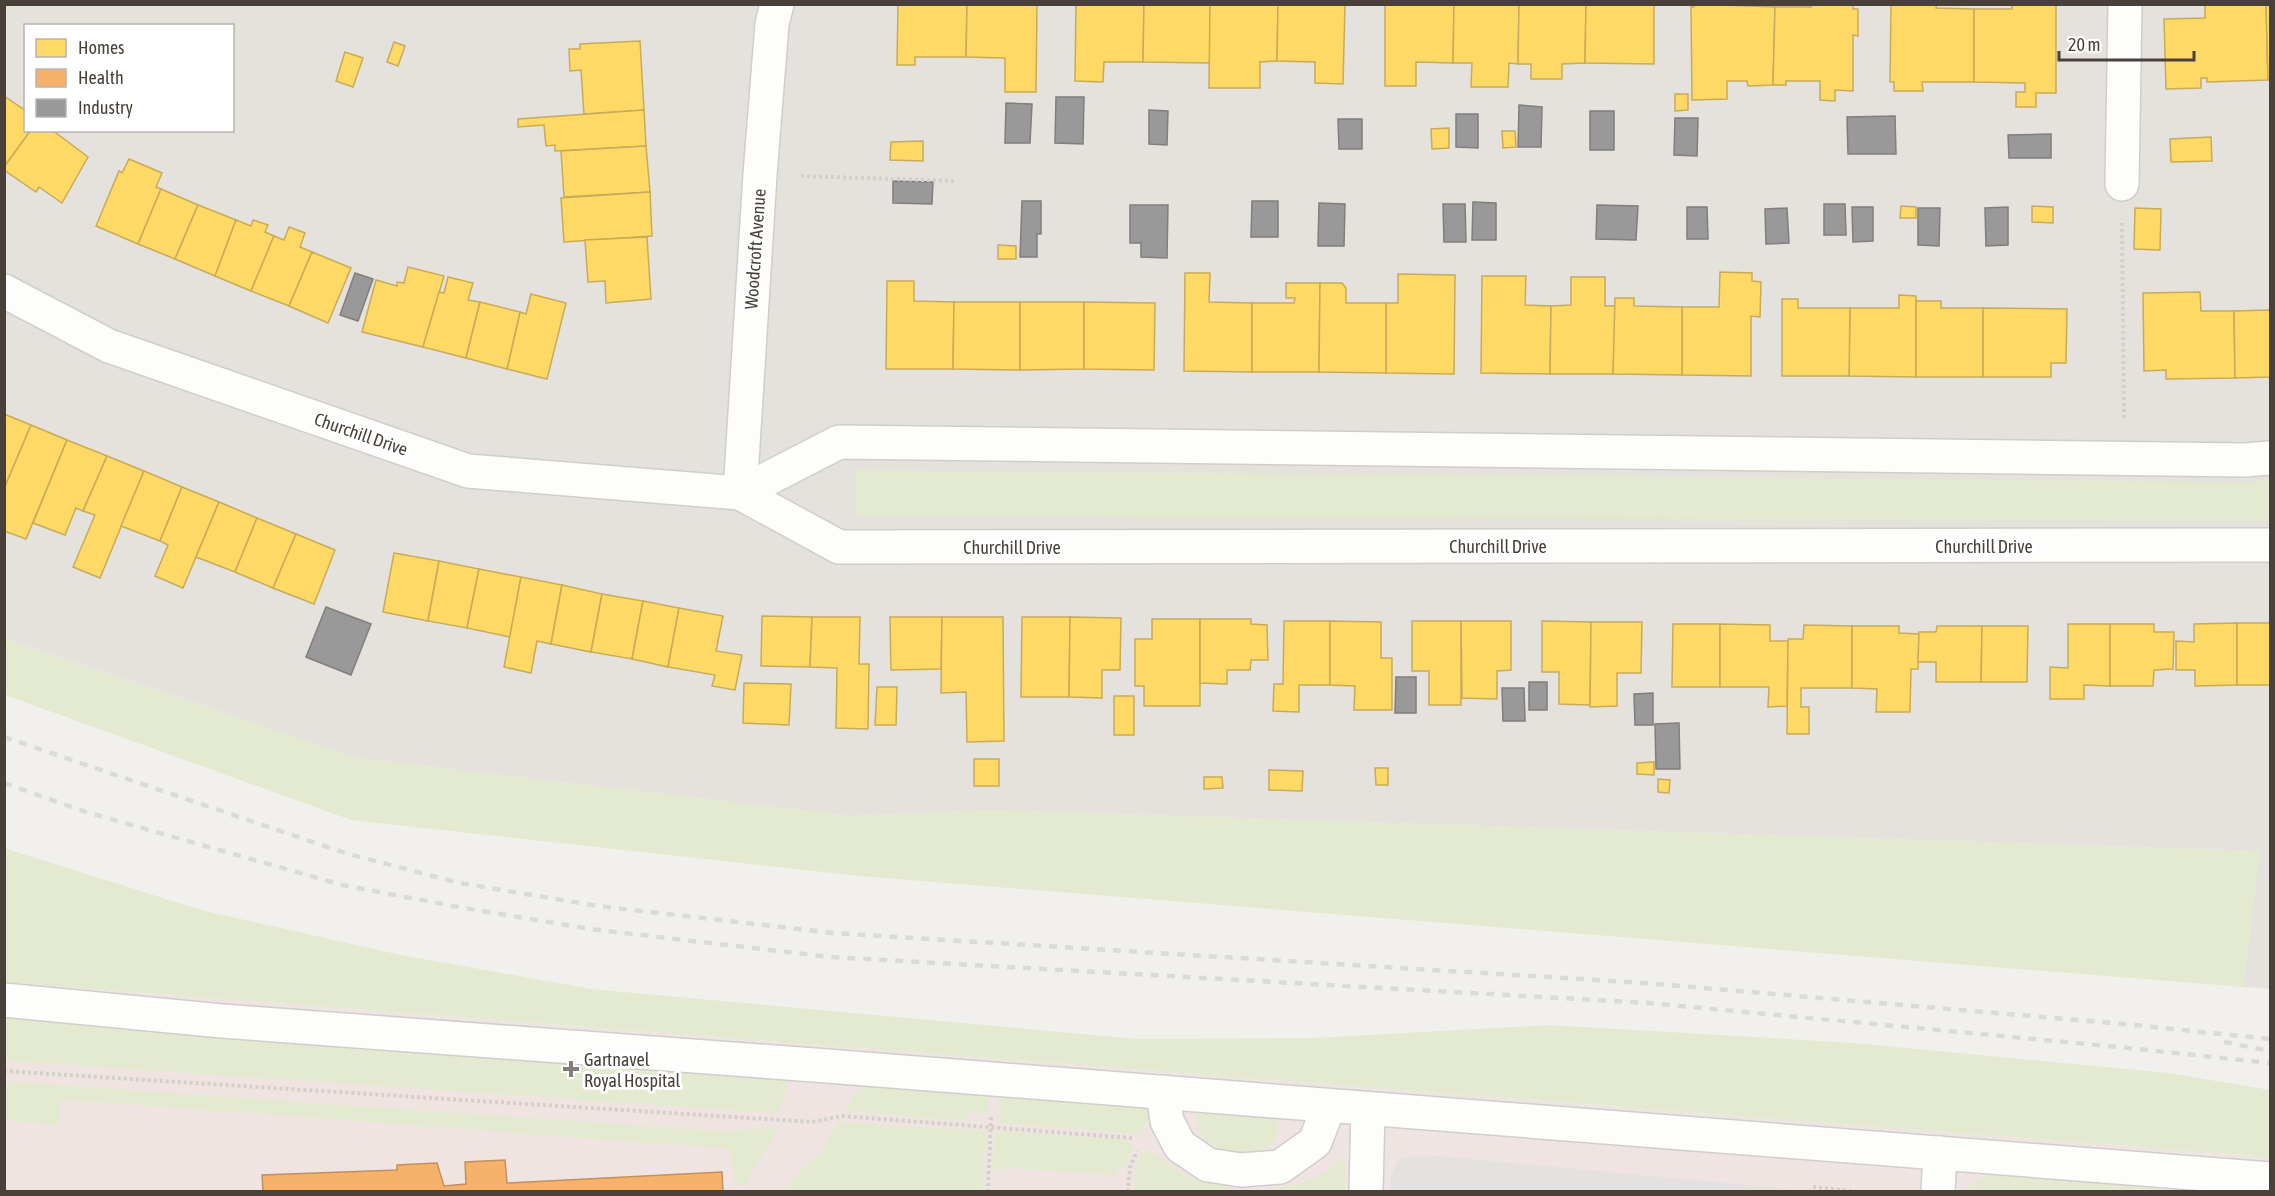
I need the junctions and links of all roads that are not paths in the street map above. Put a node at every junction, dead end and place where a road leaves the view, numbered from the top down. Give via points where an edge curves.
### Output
1 (777, 4) edge
2 (2125, 4) edge
3 (2122, 184) road end
4 (4, 291) edge
5 (2271, 458) edge
6 (740, 493) junction
7 (2271, 545) edge
8 (4, 1000) edge
9 (1162, 1092) junction
10 (1329, 1106) junction
11 (1368, 1109) junction
12 (1940, 1153) junction
13 (2271, 1179) edge
14 (1365, 1191) edge
15 (1938, 1191) edge

1 - 6 street, Woodcroft Avenue via 760,175
2 - 3 street
4 - 6 street, Churchill Drive via 109,346 468,471
5 - 6 street via 839,442
6 - 7 street, Churchill Drive via 839,547
8 - 9 street via 222,1021
9 - 10 street
9 - 10 street via 1167,1121 1180,1146 1208,1165 1241,1170 1280,1167 1315,1142
10 - 11 street
11 - 12 street
11 - 14 street
12 - 13 street
12 - 15 street

